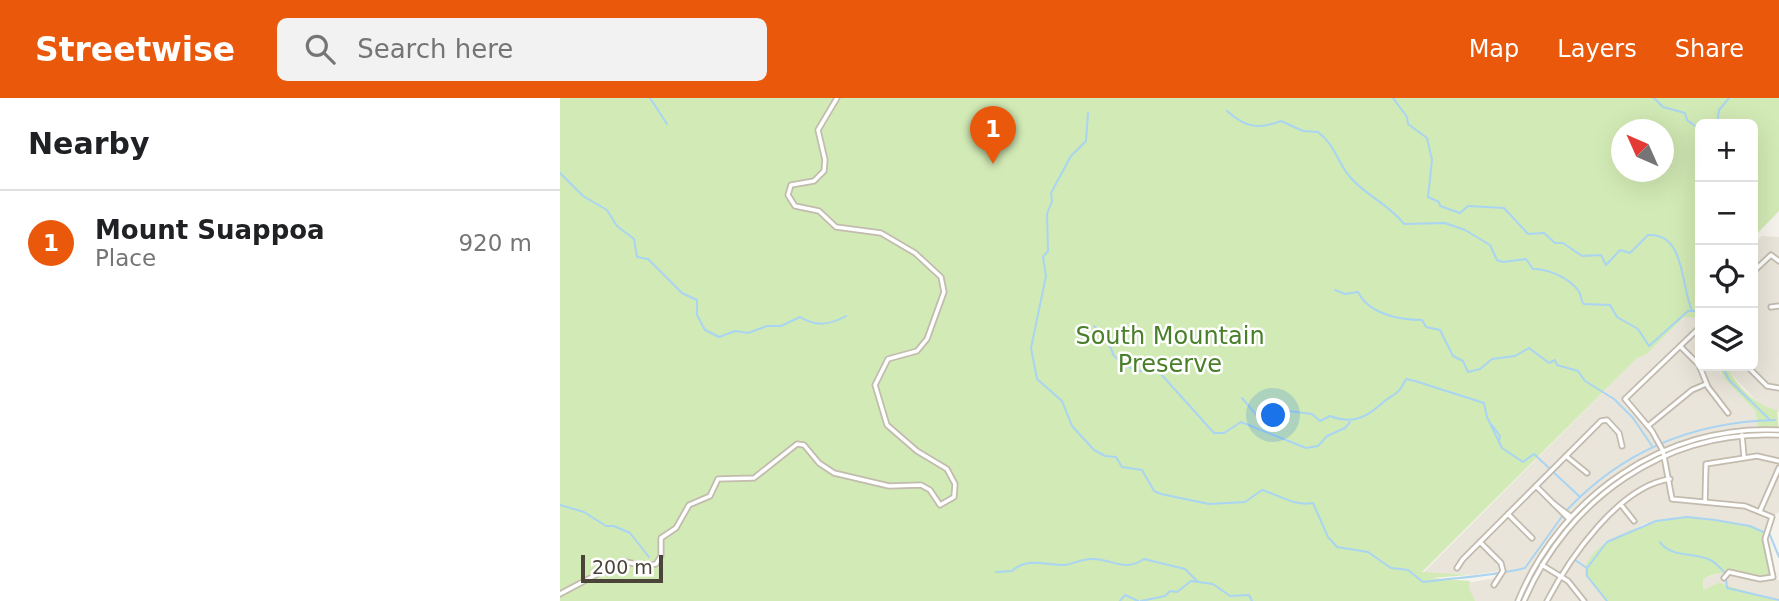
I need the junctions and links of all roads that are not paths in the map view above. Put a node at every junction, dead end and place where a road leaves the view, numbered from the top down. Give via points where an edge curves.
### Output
1 (837, 98) edge
2 (1779, 261) edge
3 (1758, 267) edge
4 (1779, 306) edge
5 (1771, 307) dead end
6 (1695, 332) edge
7 (1681, 347) junction
8 (1752, 371) edge
9 (1706, 384) junction
10 (1779, 388) edge
11 (1728, 413) dead end
12 (1648, 426) junction
13 (1742, 433) junction
14 (1779, 433) edge
15 (1622, 446) dead end
16 (1662, 451) junction
17 (1566, 456) junction
18 (1744, 457) junction
19 (1779, 461) edge
20 (1779, 468) edge
21 (1587, 473) dead end
22 (1670, 480) junction
23 (1536, 486) junction
24 (1705, 502) junction
25 (1622, 506) junction
26 (1760, 511) junction
27 (1508, 514) junction
28 (1570, 518) junction
29 (1634, 521) dead end
30 (1532, 538) dead end
31 (1480, 542) junction
32 (1540, 564) junction
33 (1457, 568) dead end
34 (1561, 576) junction
35 (1724, 578) dead end
36 (1494, 585) dead end
37 (560, 594) edge
38 (1521, 601) edge
39 (1547, 601) edge
40 (1584, 601) edge

1 - 37 street via 818,130 824,172 816,180 792,185 788,195 795,206 819,211 836,227 870,229 887,236 922,258 942,279 944,292 927,339 916,351 888,359 875,391 888,427 947,469 954,496 940,505 932,492 920,485 889,486 837,474 797,444 754,478 718,479 710,495 689,505 676,528 661,538 660,559 654,565 624,560
2 - 3 street via 1771,255
4 - 5 street
6 - 7 street
7 - 9 street via 1699,365
7 - 12 street via 1625,400
8 - 10 street via 1767,386
9 - 11 street
9 - 12 street
12 - 16 street
13 - 14 street
13 - 16 street
13 - 18 street
15 - 17 street via 1619,433 1605,419
16 - 22 street
16 - 28 street
17 - 21 street
17 - 23 street
18 - 19 street
18 - 24 street via 1703,466
20 - 26 street
22 - 24 street via 1672,499
22 - 25 street
23 - 27 street
23 - 28 street
24 - 26 street
25 - 29 street
25 - 34 street via 1586,540
26 - 35 street via 1772,517 1765,539 1773,577 1729,572
27 - 30 street
27 - 31 street
28 - 32 street
31 - 33 street
31 - 36 street via 1501,563 1503,571
32 - 34 street
32 - 38 street
34 - 39 street
34 - 40 street

